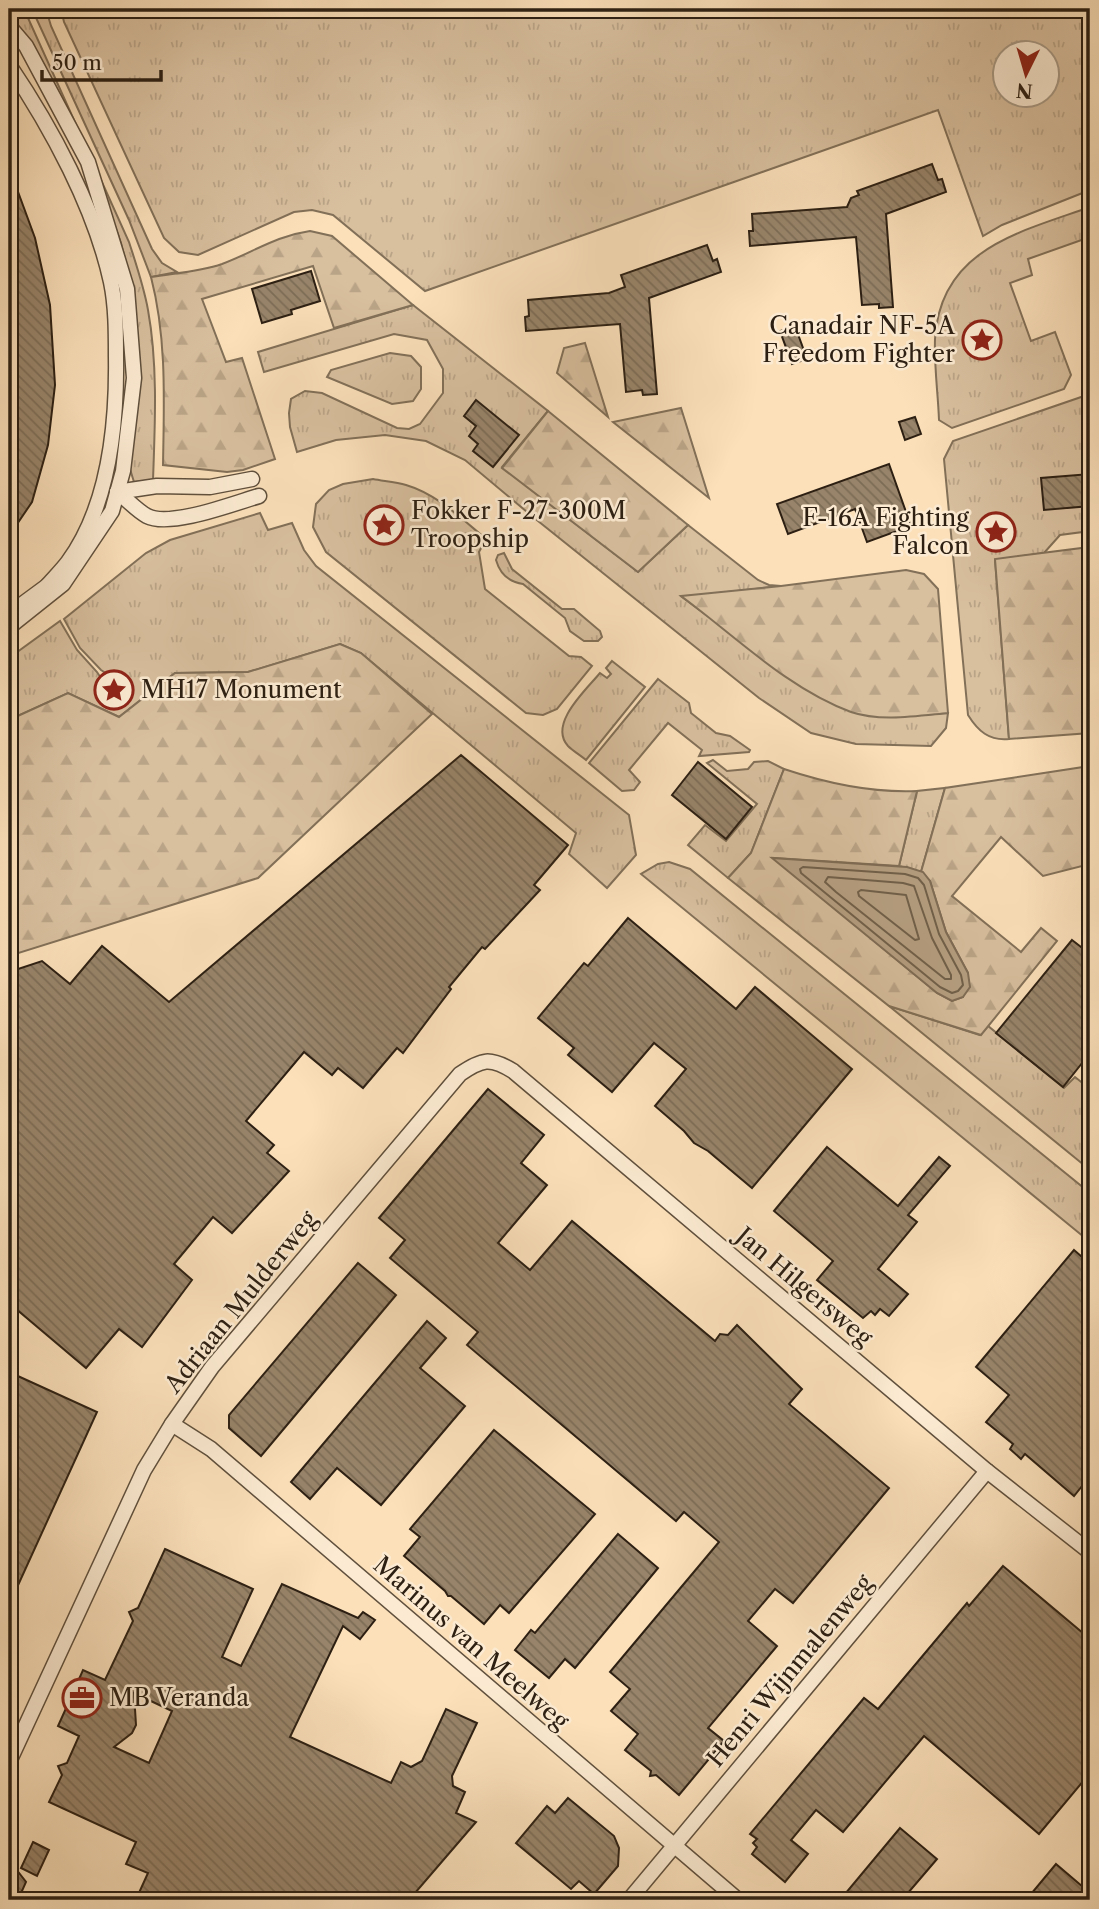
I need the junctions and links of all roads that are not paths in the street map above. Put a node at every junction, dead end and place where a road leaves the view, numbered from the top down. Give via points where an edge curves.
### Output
1 (9, 26) edge
2 (9, 65) edge
3 (47, 86) junction
4 (49, 128) junction
5 (107, 268) junction
6 (127, 289) junction
7 (114, 318) junction
8 (252, 479) dead end
9 (117, 492) junction
10 (259, 496) dead end
11 (69, 561) junction
12 (63, 584) junction
13 (47, 586) junction
14 (9, 614) edge
15 (9, 627) edge
16 (488, 1061) joint
17 (172, 1424) junction
18 (988, 1471) junction
19 (1090, 1552) edge
20 (9, 1762) edge
21 (673, 1845) junction
22 (629, 1900) edge
23 (738, 1900) edge

1 - 3 street via 26,46
2 - 3 street
2 - 4 street
3 - 4 street
3 - 6 street via 88,162
4 - 5 street
5 - 6 street
5 - 7 street
6 - 7 street
6 - 9 street via 134,379
7 - 11 street via 117,397 112,442 88,526
8 - 9 street via 210,488 157,486
9 - 10 street via 149,517 158,518 195,515
9 - 12 street via 111,511
11 - 12 street
11 - 13 street
12 - 13 street
12 - 15 street
13 - 14 street
16 - 17 street, Adriaan Mulderweg via 460,1074 212,1367
16 - 18 street, Jan Hilgersweg via 513,1071
17 - 20 street, Adriaan Mulderweg via 144,1470
17 - 21 street, Marinus van Meelweg via 211,1450
18 - 19 street, Jan Hilgersweg
18 - 21 street, Henri Wijnmalenweg
21 - 22 street, Henri Wijnmalenweg
21 - 23 street, Marinus van Meelweg

